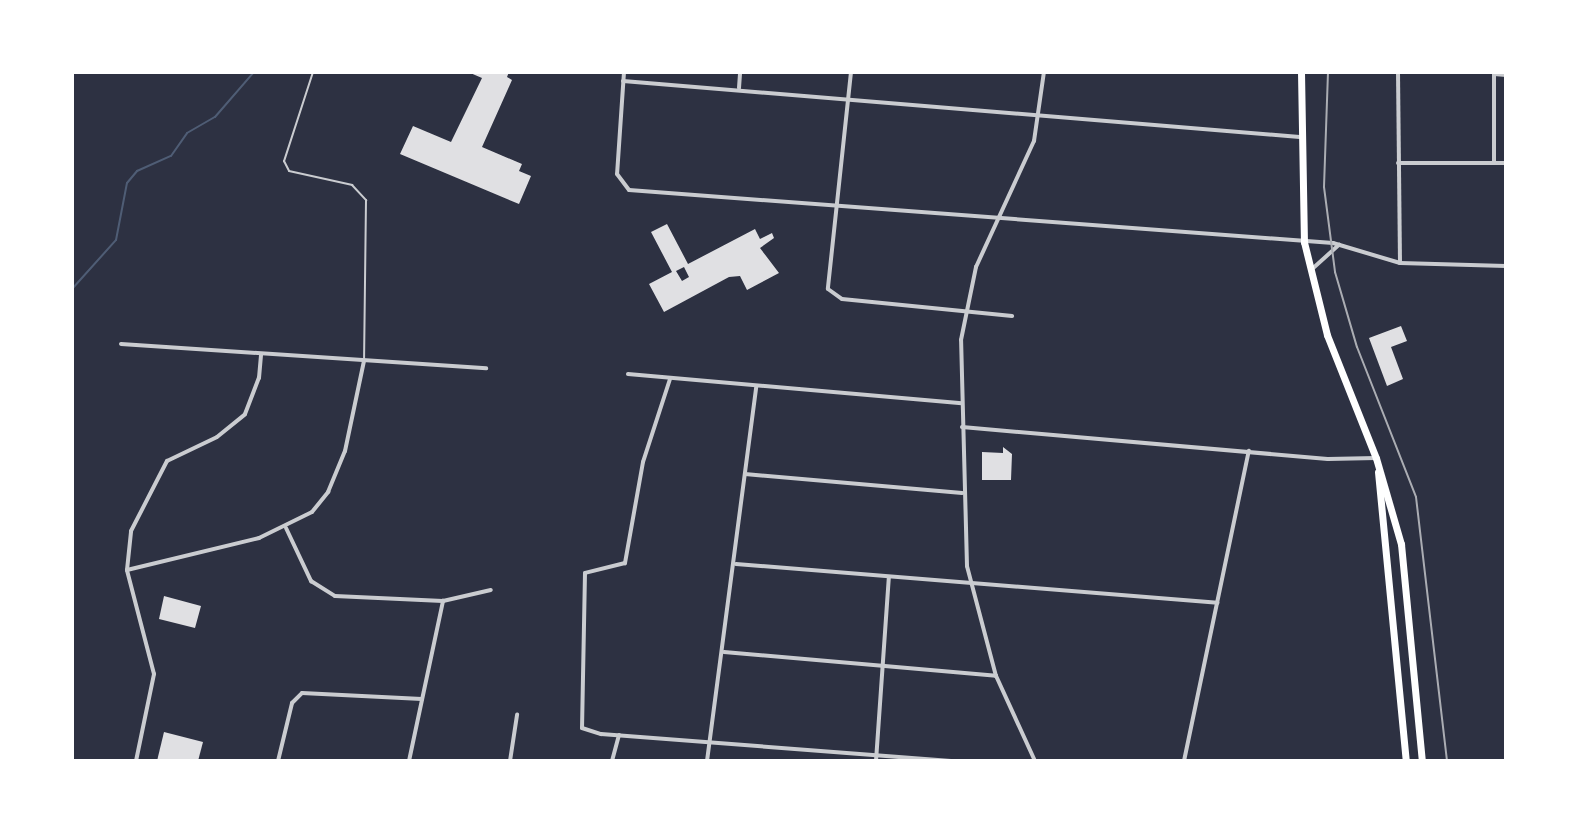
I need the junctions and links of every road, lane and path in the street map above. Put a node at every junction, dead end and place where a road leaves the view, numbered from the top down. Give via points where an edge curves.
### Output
1 (313, 72) edge
2 (624, 72) edge
3 (740, 72) edge
4 (851, 72) edge
5 (1044, 72) edge
6 (1301, 72) edge
7 (1398, 72) edge
8 (1494, 73) edge
9 (1506, 75) edge
10 (623, 81) junction
11 (739, 88) junction
12 (849, 99) junction
13 (1038, 116) junction
14 (1300, 137) junction
15 (1494, 162) junction
16 (1398, 163) junction
17 (1506, 163) edge
18 (840, 209) junction
19 (998, 220) junction
20 (1304, 242) junction
21 (1339, 245) junction
22 (1400, 263) junction
23 (1506, 266) edge
24 (1310, 271) junction
25 (964, 311) junction
26 (1012, 316) dead end
27 (121, 344) dead end
28 (261, 355) junction
29 (364, 361) junction
30 (486, 368) dead end
31 (628, 374) dead end
32 (670, 379) junction
33 (756, 387) junction
34 (962, 403) junction
35 (962, 427) junction
36 (1249, 451) junction
37 (1376, 458) junction
38 (745, 474) junction
39 (963, 493) junction
40 (286, 528) junction
41 (736, 564) junction
42 (127, 570) junction
43 (889, 577) junction
44 (971, 584) junction
45 (491, 590) dead end
46 (443, 601) junction
47 (1217, 603) junction
48 (724, 652) junction
49 (883, 665) junction
50 (996, 676) junction
51 (422, 699) junction
52 (517, 715) dead end
53 (619, 735) junction
54 (712, 742) junction
55 (877, 754) junction
56 (136, 761) edge
57 (278, 761) edge
58 (409, 761) edge
59 (510, 761) edge
60 (612, 761) edge
61 (707, 761) edge
62 (876, 761) edge
63 (951, 761) edge
64 (1035, 761) edge
65 (1184, 761) edge
66 (1406, 761) edge
67 (1422, 761) edge

1 - 29 lane via 284,161 289,171 352,185 366,200
2 - 10 street
3 - 11 street
4 - 12 street
5 - 13 street
6 - 14 main road
7 - 16 street
8 - 9 street
8 - 15 street
10 - 11 street
10 - 18 street via 620,184 636,192
11 - 12 street
12 - 13 street
12 - 18 street
13 - 14 street
13 - 19 street via 1028,159
14 - 20 main road
15 - 16 street
15 - 17 street
16 - 22 street
18 - 19 street
18 - 25 street via 827,284 833,295
19 - 20 street
19 - 25 street
20 - 21 street
20 - 24 main road
21 - 22 street
21 - 24 street
22 - 23 street
24 - 37 main road via 1332,349
25 - 26 street
25 - 34 street
27 - 28 street
28 - 29 street
28 - 42 street via 259,378 245,414 158,472 131,531
29 - 30 street
29 - 40 street via 335,479 319,505
31 - 32 street
32 - 33 street
32 - 53 street via 639,480 625,563 585,573 578,718 585,731
33 - 34 street
33 - 38 street
34 - 35 street
35 - 36 street
35 - 39 street
36 - 37 street
36 - 47 street
37 - 66 main road
37 - 67 main road via 1401,544
38 - 39 street
38 - 41 street
39 - 44 street
40 - 42 street via 221,550
40 - 46 street via 317,588 335,596
41 - 43 street
41 - 48 street
42 - 56 street via 154,674
43 - 44 street
43 - 49 street
44 - 47 street
44 - 50 street
45 - 46 street
46 - 51 street
47 - 65 street
48 - 49 street
48 - 54 street
49 - 50 street
49 - 55 street
50 - 64 street
51 - 57 street via 309,692 291,704
51 - 58 street
52 - 59 street
53 - 54 street
53 - 60 street
54 - 55 street
54 - 61 street
55 - 62 street
55 - 63 street

